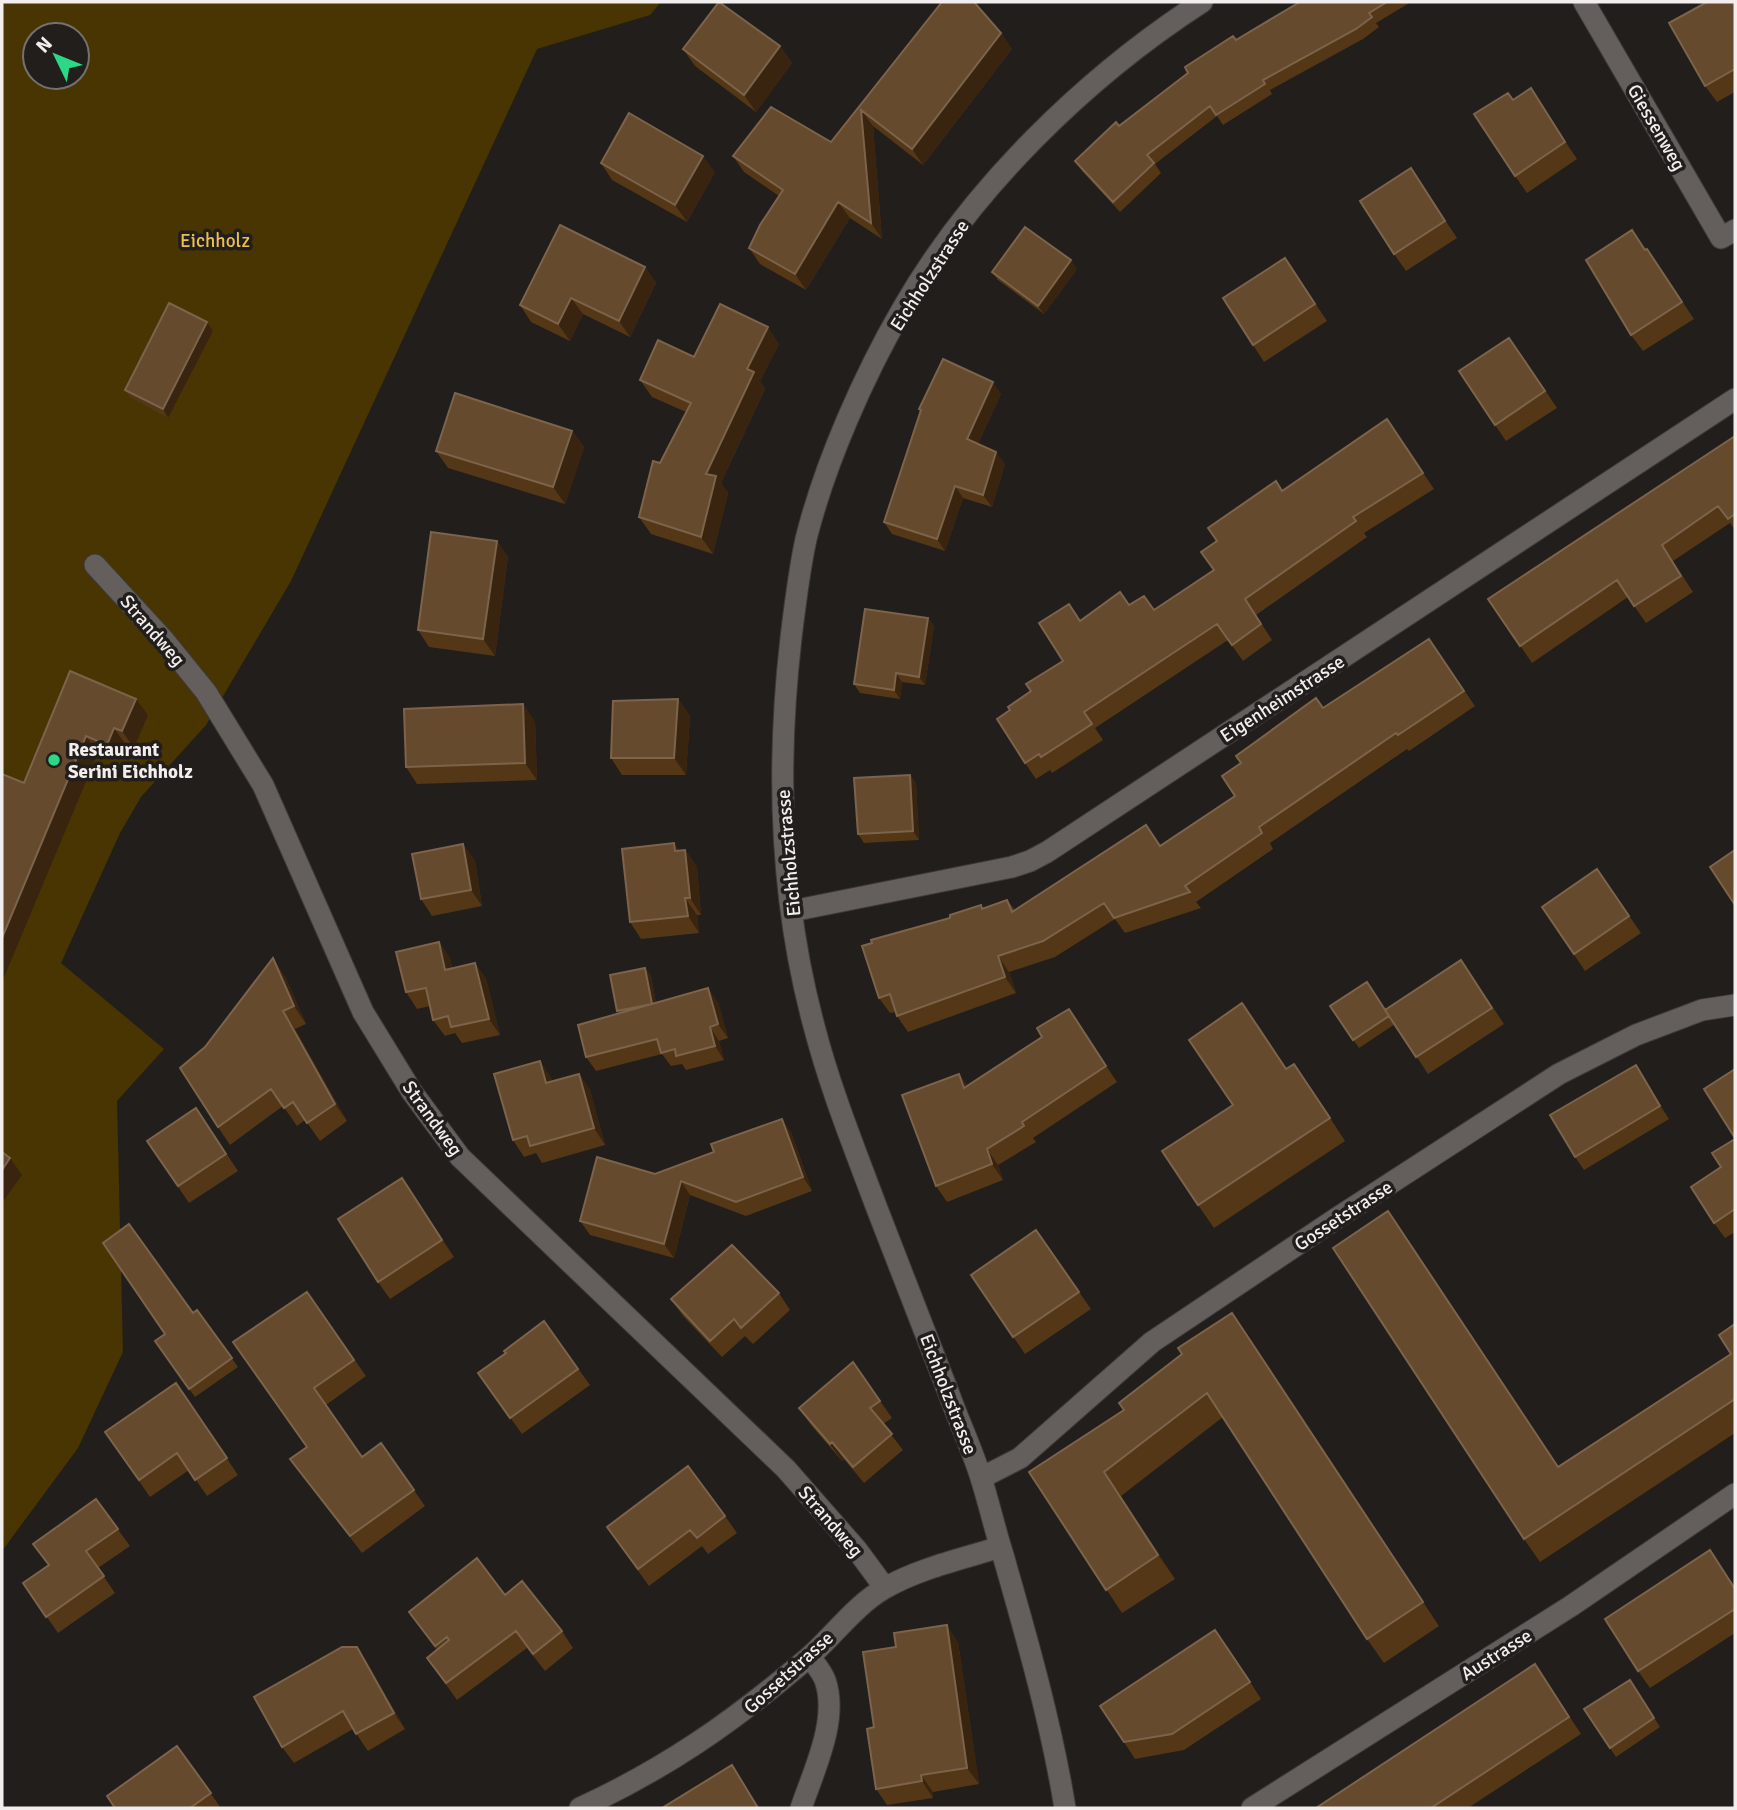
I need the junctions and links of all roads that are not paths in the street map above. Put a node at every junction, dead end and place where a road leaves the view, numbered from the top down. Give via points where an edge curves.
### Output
1 (1202, 2) edge
2 (1584, 2) edge
3 (1735, 230) edge
4 (1735, 399) edge
5 (95, 565) dead end
6 (792, 911) junction
7 (1735, 1005) edge
8 (981, 1478) junction
9 (1735, 1494) edge
10 (1000, 1547) junction
11 (885, 1588) junction
12 (810, 1657) junction
13 (580, 1808) edge
14 (802, 1808) edge
15 (1065, 1808) edge
16 (1252, 1808) edge

1 - 6 street, Eichholzstrasse via 1120,62 1047,127 981,198 902,309 862,389 832,459 806,539 794,610 781,773
2 - 3 street, Giessenweg via 1721,238
4 - 6 street, Eigenheimstrasse via 1047,852 1012,867
5 - 11 street, Strandweg via 206,692 263,785 363,1012 435,1125 460,1157 786,1469
6 - 8 street, Eichholzstrasse via 813,1024 831,1082
7 - 8 street, Gossetstrasse via 1702,1010 1636,1035 1559,1074 1152,1342 1020,1458
8 - 10 street, Eichholzstrasse
9 - 16 street, Austrasse via 1571,1606
10 - 11 street, Gossetstrasse
10 - 15 street, Eichholzstrasse via 1034,1661
11 - 12 street, Gossetstrasse
12 - 13 street, Gossetstrasse via 706,1740
12 - 14 street via 825,1679 831,1709

